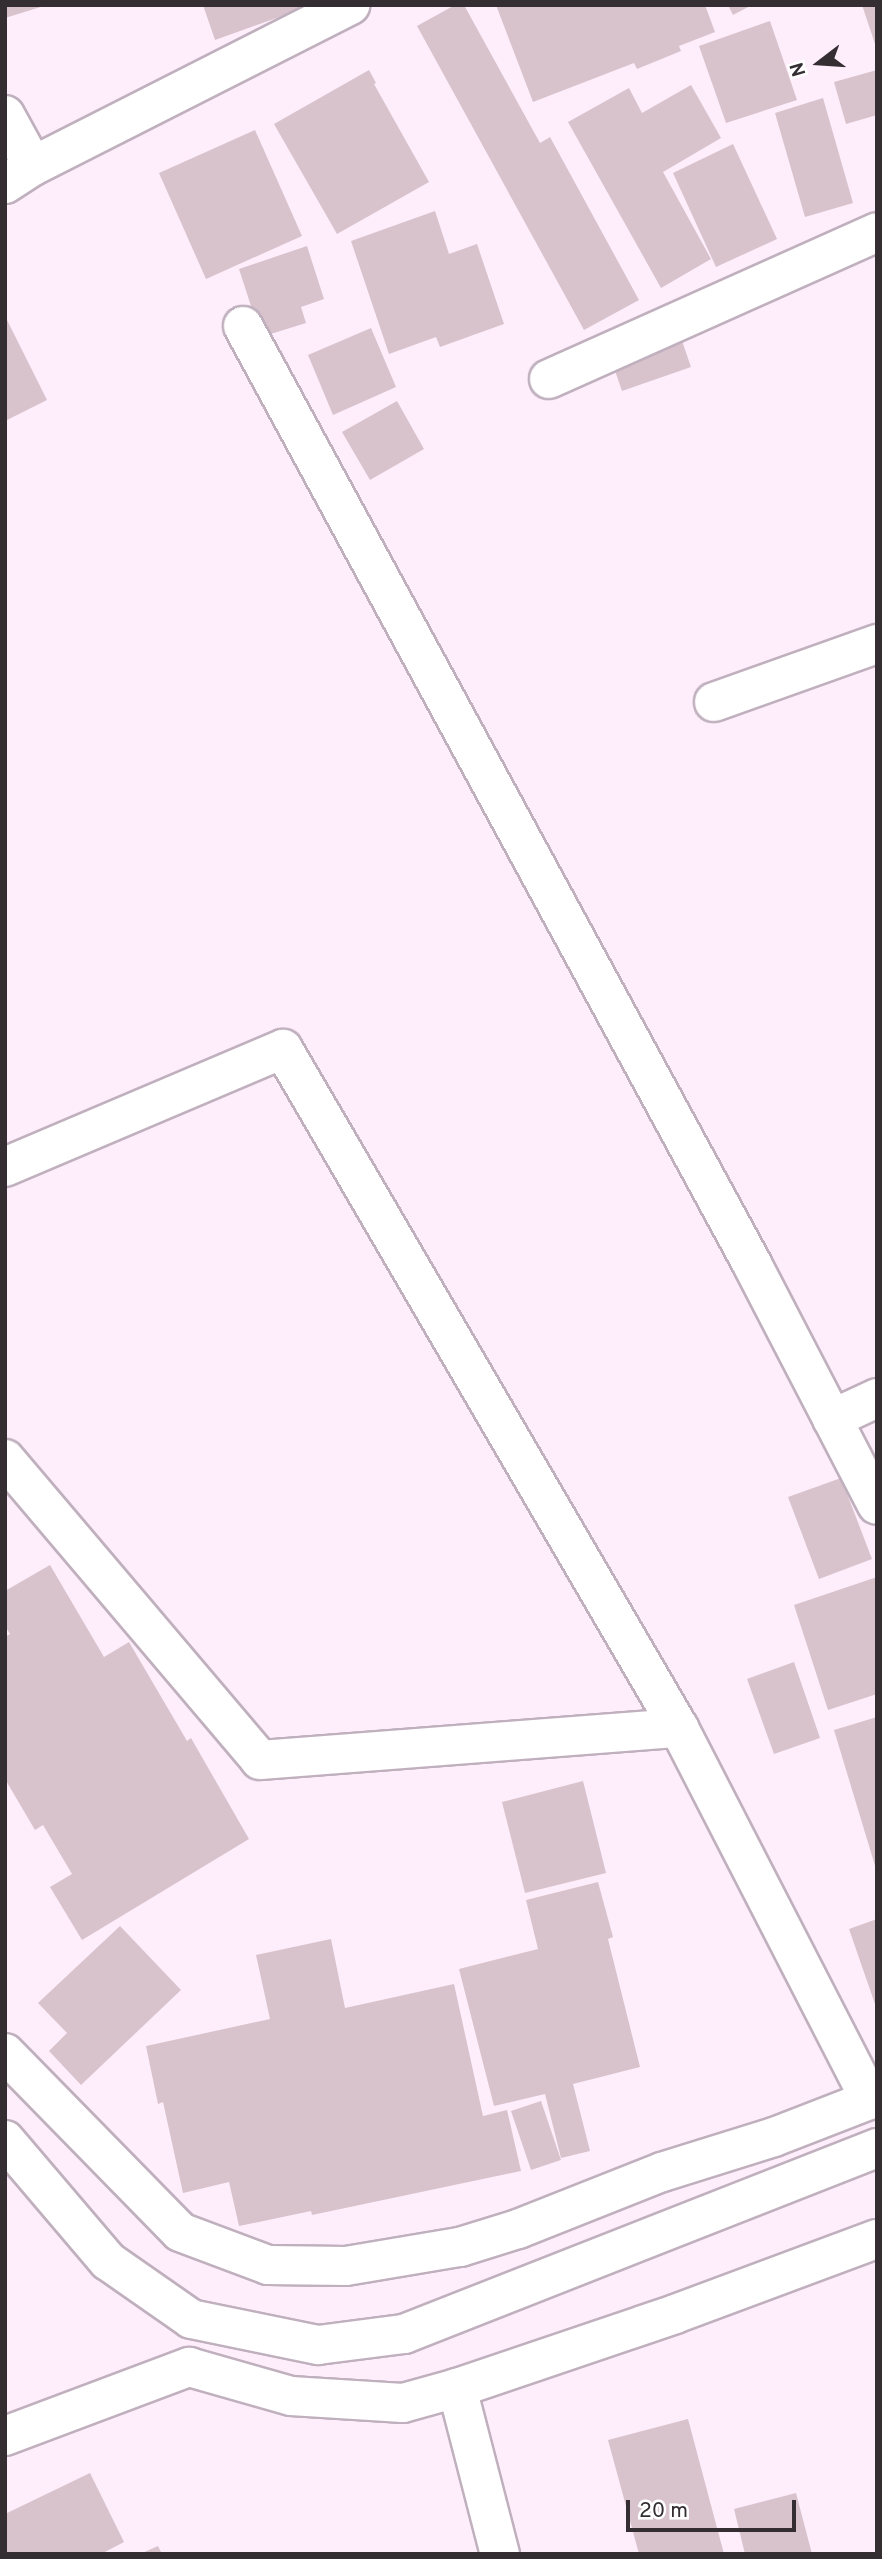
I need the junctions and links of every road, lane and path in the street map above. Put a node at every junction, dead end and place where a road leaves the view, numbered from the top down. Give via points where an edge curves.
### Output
1 (352, 5) edge
2 (5, 115) edge
3 (19, 175) edge
4 (877, 232) edge
5 (243, 326) dead end
6 (548, 379) dead end
7 (877, 643) edge
8 (714, 702) dead end
9 (5, 1167) edge
10 (877, 1398) edge
11 (832, 1419) junction
12 (5, 1459) edge
13 (877, 1505) edge
14 (679, 1728) junction
15 (5, 2053) edge
16 (873, 2099) edge
17 (5, 2140) edge
18 (877, 2148) edge
19 (877, 2239) edge
20 (457, 2388) junction
21 (5, 2436) edge
22 (500, 2554) edge

1 - 3 street
2 - 3 street
4 - 6 street
5 - 11 street
7 - 8 street
9 - 14 street via 283,1049
10 - 11 street
11 - 13 street
12 - 14 street via 260,1760
14 - 16 street
15 - 16 street via 180,2232 268,2265 346,2266 460,2247
17 - 18 street via 108,2261 191,2319 318,2345 404,2334
19 - 20 street via 675,2315
20 - 21 street via 403,2403 290,2396 189,2367
20 - 22 street

